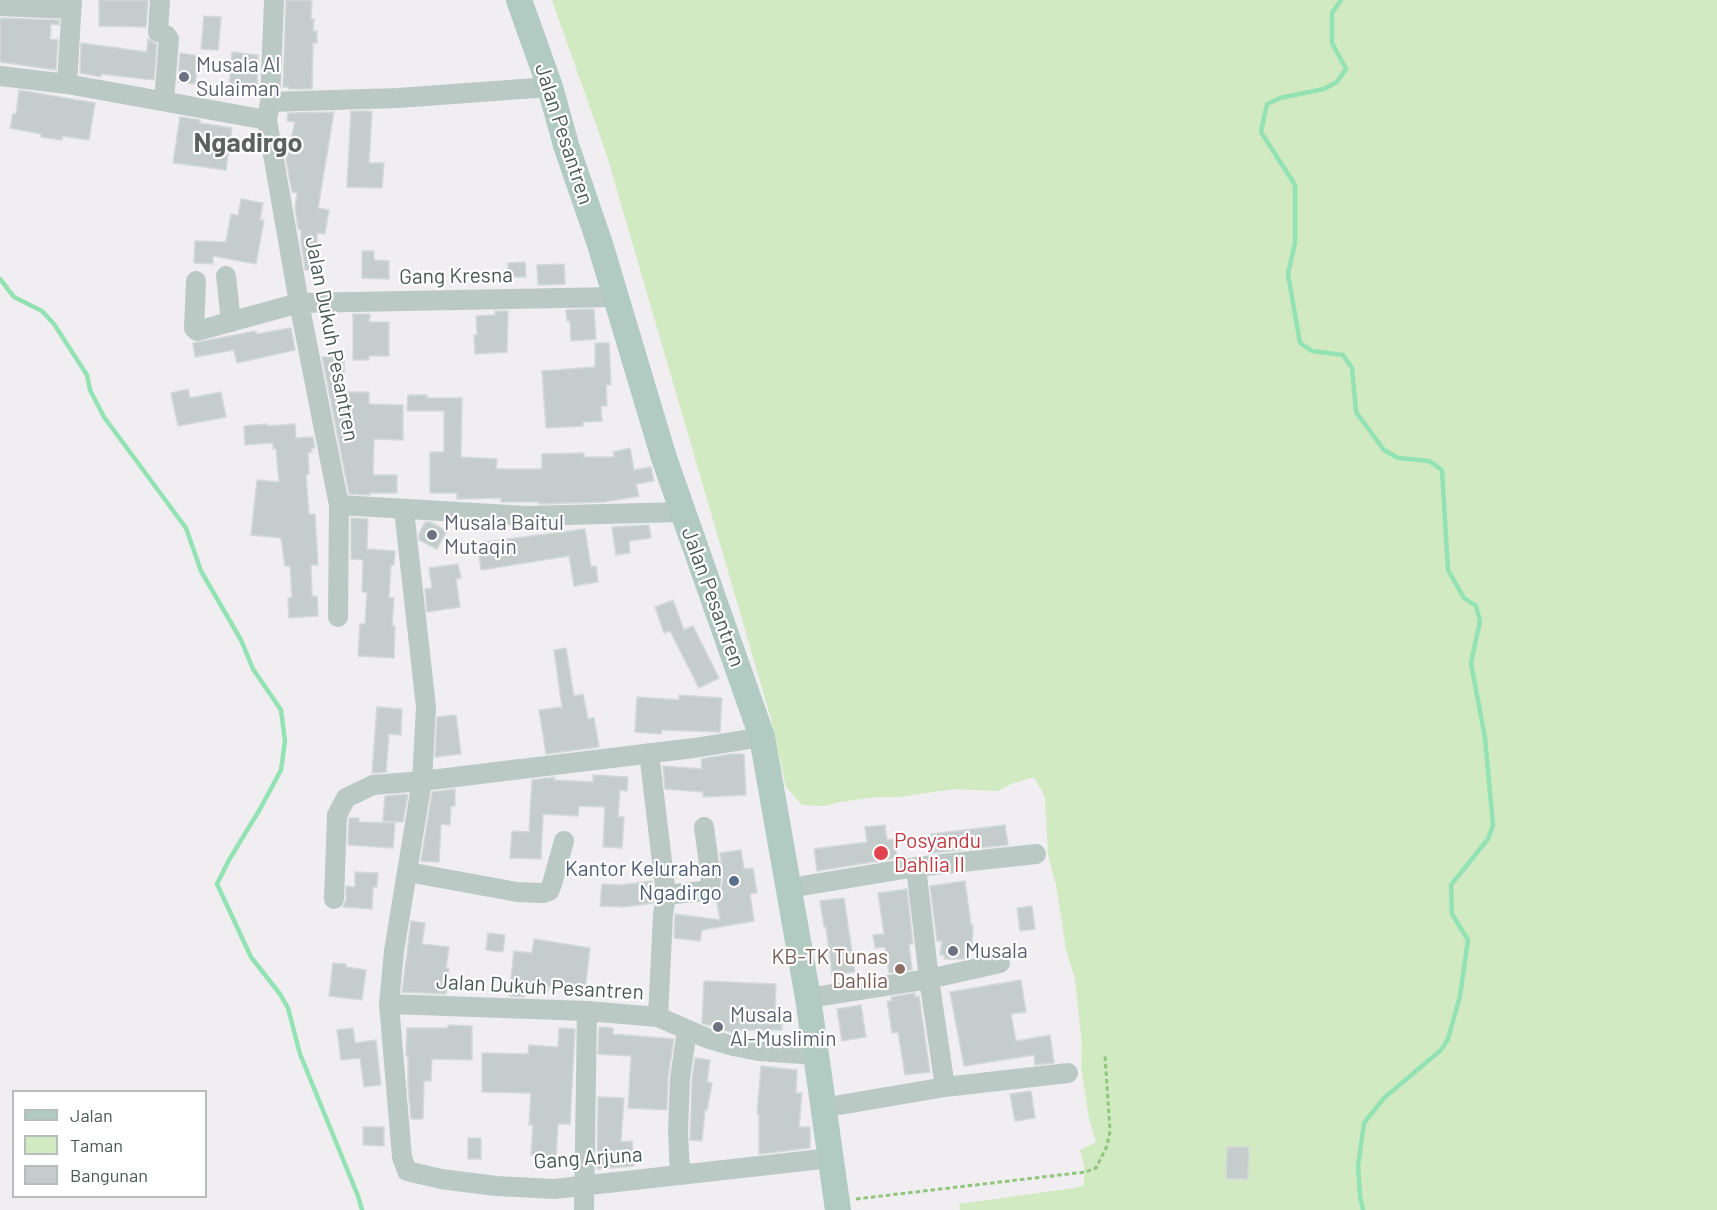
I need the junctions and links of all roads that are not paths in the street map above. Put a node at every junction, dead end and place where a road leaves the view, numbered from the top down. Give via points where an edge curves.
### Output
1 (160, 0) edge
2 (274, 0) edge
3 (519, 0) edge
4 (71, 5) edge
5 (0, 6) edge
6 (0, 75) edge
7 (67, 84) junction
8 (550, 87) junction
9 (164, 101) junction
10 (269, 111) junction
11 (226, 276) dead end
12 (196, 281) dead end
13 (615, 297) junction
14 (298, 303) junction
15 (231, 322) junction
16 (339, 505) junction
17 (404, 510) junction
18 (682, 512) junction
19 (338, 616) dead end
20 (762, 737) junction
21 (649, 753) junction
22 (422, 781) junction
23 (704, 827) dead end
24 (564, 841) dead end
25 (1036, 854) dead end
26 (916, 867) junction
27 (408, 872) junction
28 (790, 888) junction
29 (666, 895) junction
30 (333, 899) dead end
31 (1000, 963) dead end
32 (929, 979) junction
33 (808, 998) junction
34 (389, 1004) junction
35 (587, 1011) junction
36 (658, 1017) junction
37 (687, 1030) junction
38 (815, 1055) junction
39 (1068, 1073) dead end
40 (945, 1087) junction
41 (822, 1108) junction
42 (831, 1158) junction
43 (680, 1174) junction
44 (584, 1186) junction
45 (838, 1206) edge
46 (585, 1210) edge

1 - 9 street via 158,32 169,39
2 - 10 street, Jalan Dukuh Pesantren
3 - 8 main road, Jalan Pesantren
4 - 5 street
4 - 7 street
6 - 7 street
7 - 9 street
8 - 10 street
8 - 13 main road, Jalan Pesantren
9 - 10 street
10 - 14 street, Jalan Dukuh Pesantren
11 - 15 street
12 - 15 street, Gang Kresna via 195,330
13 - 14 street, Gang Kresna
13 - 18 main road, Jalan Pesantren
14 - 15 street, Gang Kresna
14 - 16 street, Jalan Dukuh Pesantren
16 - 17 street
16 - 19 street, Jalan Dukuh Pesantren
17 - 18 street via 527,516
17 - 22 street via 426,707
18 - 20 main road, Jalan Pesantren
20 - 21 street
20 - 28 main road, Jalan Pesantren
21 - 22 street
21 - 29 street
22 - 27 street
22 - 30 street via 373,785 346,798 337,814
23 - 29 street via 710,887
24 - 27 street via 552,884 543,893 517,892
25 - 26 street
26 - 28 street
26 - 32 street
27 - 34 street
28 - 33 main road, Jalan Pesantren
29 - 36 street
31 - 32 street
32 - 33 street
32 - 40 street
33 - 38 main road, Jalan Pesantren
34 - 35 street, Jalan Dukuh Pesantren
34 - 44 street, Gang Arjuna via 402,1157 407,1171 496,1186
35 - 36 street, Jalan Dukuh Pesantren
35 - 44 street
36 - 37 street, Jalan Dukuh Pesantren
37 - 38 street, Jalan Dukuh Pesantren via 732,1046
37 - 43 street via 680,1078
38 - 41 main road, Jalan Pesantren
39 - 40 street
40 - 41 street
41 - 42 main road, Jalan Pesantren
42 - 43 street, Gang Arjuna
42 - 45 main road, Jalan Pesantren
43 - 44 street, Gang Arjuna
44 - 46 street

